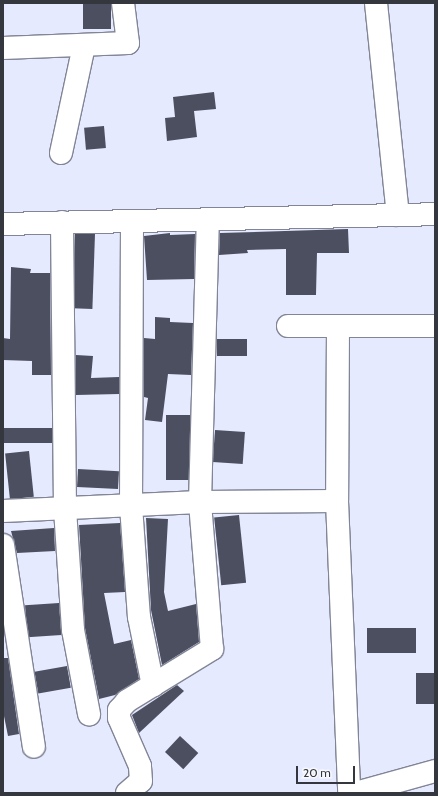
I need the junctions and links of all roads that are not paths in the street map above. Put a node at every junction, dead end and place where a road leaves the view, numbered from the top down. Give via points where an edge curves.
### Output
1 (123, 3) edge
2 (376, 3) edge
3 (84, 46) junction
4 (3, 48) edge
5 (60, 153) dead end
6 (435, 214) edge
7 (398, 215) junction
8 (208, 219) junction
9 (132, 221) junction
10 (62, 222) junction
11 (3, 224) edge
12 (288, 326) dead end
13 (338, 326) junction
14 (435, 326) edge
15 (337, 501) junction
16 (200, 502) junction
17 (130, 506) junction
18 (65, 509) junction
19 (3, 511) edge
20 (3, 545) edge
21 (153, 686) junction
22 (89, 714) dead end
23 (34, 747) dead end
24 (435, 771) edge
25 (127, 793) edge
26 (349, 793) edge
27 (356, 793) edge

1 - 3 street via 128,43
2 - 7 street
3 - 4 street
3 - 5 street
6 - 7 street
7 - 8 street
8 - 9 street
8 - 16 street
9 - 10 street
9 - 17 street
10 - 11 street
10 - 18 street
12 - 13 street
13 - 14 street
13 - 15 street
15 - 16 street
15 - 26 street
16 - 17 street
16 - 21 street via 212,649
17 - 18 street
17 - 21 street via 138,617
18 - 19 street
18 - 22 street via 73,630
20 - 23 street
21 - 25 street via 127,700 118,713 140,766 141,781
24 - 27 street

